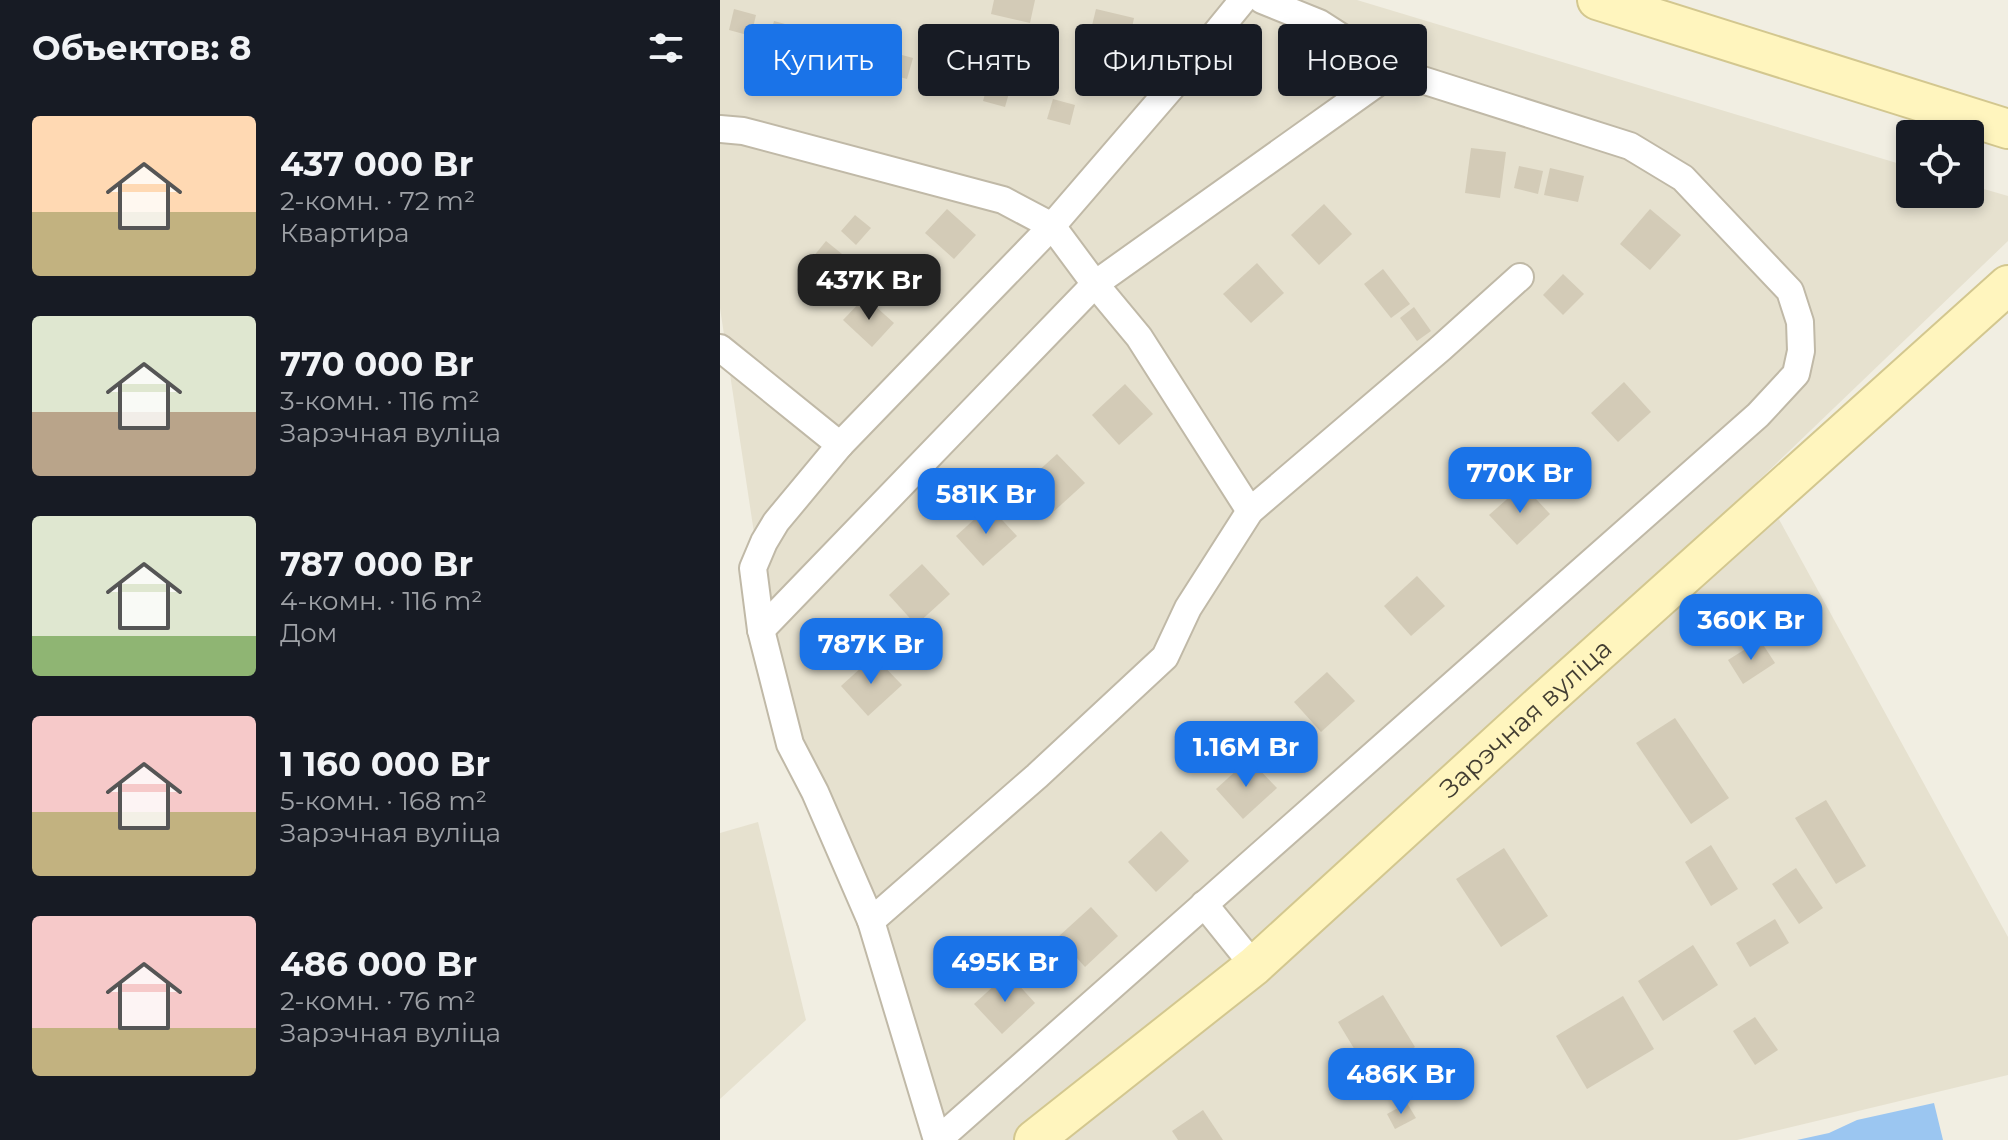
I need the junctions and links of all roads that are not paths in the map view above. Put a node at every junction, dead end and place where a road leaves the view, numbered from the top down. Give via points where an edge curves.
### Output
1 (1243, 0) edge
2 (1262, 0) edge
3 (1597, 0) edge
4 (1321, 24) edge
5 (1427, 81) edge
6 (1359, 96) edge
7 (720, 129) edge
8 (2008, 129) edge
9 (1052, 226) junction
10 (1520, 277) dead end
11 (1095, 284) junction
12 (2008, 285) edge
13 (720, 348) edge
14 (840, 445) junction
15 (1250, 511) junction
16 (761, 630) junction
17 (1204, 904) junction
18 (871, 921) junction
19 (1254, 966) junction
20 (937, 1140) edge
21 (1034, 1140) edge

1 - 9 street
2 - 4 street
3 - 8 street
5 - 17 street via 1630,146 1683,178 1790,291 1800,322 1796,374 1702,466
6 - 11 street
7 - 9 street via 1003,200
9 - 11 street
9 - 14 street
10 - 15 street
11 - 15 street via 1139,337
11 - 16 street
12 - 19 street, Зарэчная вуліца
13 - 14 street
14 - 16 street via 764,542 753,568
15 - 18 street via 1188,608 1165,657
16 - 18 street via 790,744
17 - 19 street
17 - 20 street
18 - 20 street
19 - 21 street, Зарэчная вуліца

